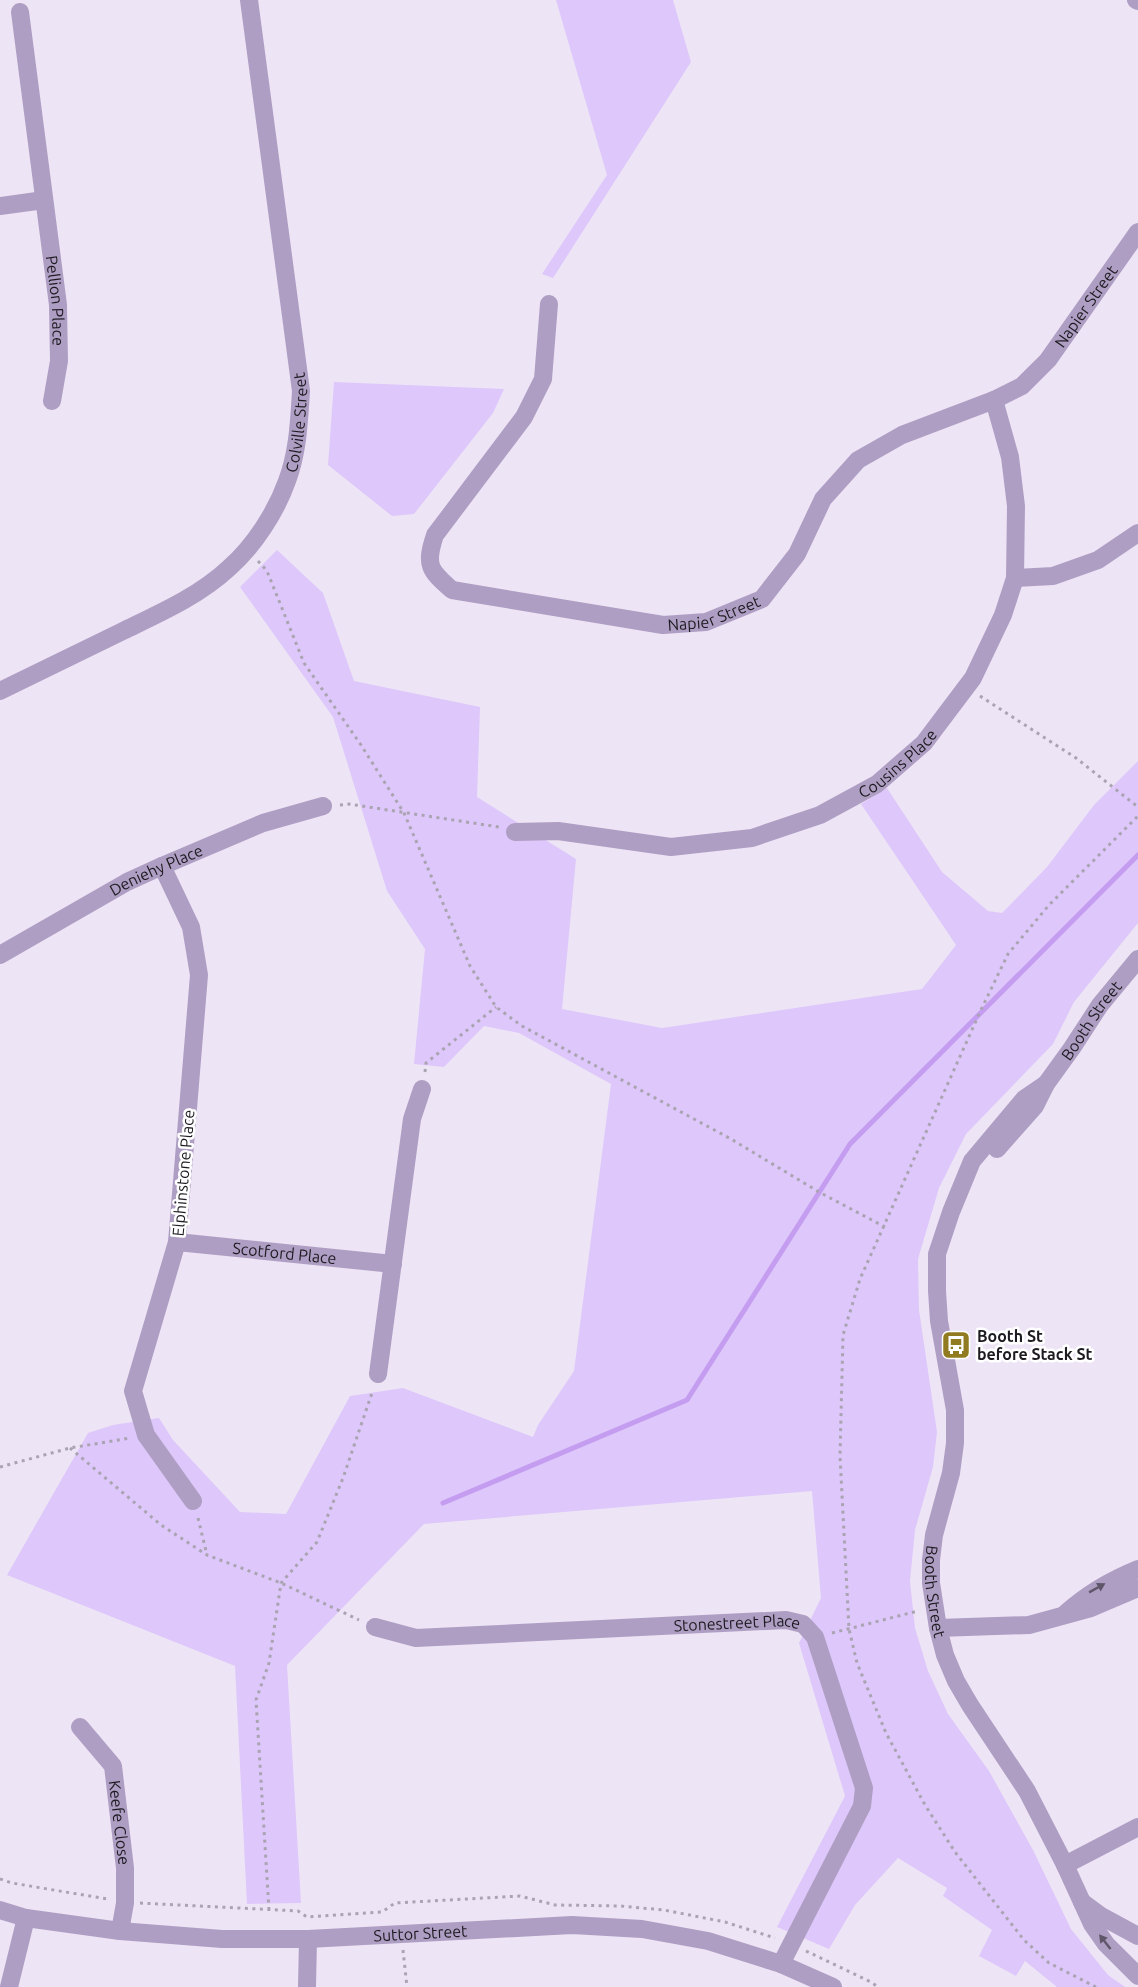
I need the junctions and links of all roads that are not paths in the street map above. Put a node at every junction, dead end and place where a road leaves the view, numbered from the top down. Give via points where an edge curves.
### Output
1 (249, 0) edge
2 (20, 12) dead end
3 (44, 200) junction
4 (0, 206) edge
5 (1138, 232) edge
6 (549, 304) dead end
7 (994, 400) junction
8 (52, 401) dead end
9 (1138, 532) edge
10 (1015, 578) junction
11 (0, 691) edge
12 (323, 806) road end
13 (515, 832) road end
14 (162, 866) junction
15 (0, 955) edge
16 (1138, 959) edge
17 (422, 1089) road end
18 (177, 1242) junction
19 (393, 1264) junction
20 (378, 1374) road end
21 (194, 1501) road end
22 (1138, 1569) edge
23 (1138, 1588) edge
24 (1062, 1616) junction
25 (375, 1628) road end
26 (938, 1628) junction
27 (80, 1727) dead end
28 (1138, 1827) edge
29 (1065, 1865) junction
30 (1080, 1901) junction
31 (0, 1910) edge
32 (26, 1918) junction
33 (120, 1932) junction
34 (1138, 1936) edge
35 (308, 1939) junction
36 (782, 1964) junction
37 (1138, 1976) edge
38 (9, 1987) edge
39 (307, 1987) edge
40 (833, 1987) edge

1 - 11 street, Colville Street via 301,391 296,450 287,481 273,512 247,548 230,568 200,591
2 - 3 street, Pellion Place
3 - 4 street
3 - 8 street, Pellion Place via 59,339
5 - 7 street, Napier Street via 1048,360 1022,386
6 - 7 street, Napier Street via 543,379 524,417 435,535 429,555 434,573 452,590 663,625 706,622 762,599 797,554 823,499 858,460 902,435
7 - 10 street, Cousins Place via 1010,457 1016,506
9 - 10 street via 1098,560 1053,576
10 - 13 street, Cousins Place via 1003,615 973,678 924,743 877,784 820,814 752,838 671,847 558,831
12 - 14 street, Deniehy Place via 263,823
14 - 15 street, Deniehy Place
14 - 18 street, Elphinstone Place via 191,927 199,975
16 - 26 street, Booth Street via 1100,1005 1046,1084 1024,1099 972,1161 937,1254 939,1321 955,1410 951,1473 931,1560
17 - 19 street via 412,1119
18 - 19 street, Scotford Place
18 - 21 street, Elphinstone Place via 133,1391 146,1435
19 - 20 street
24 -> 22 street via 1085,1595
23 - 24 street
24 - 26 street via 1029,1625
25 - 36 street, Stonestreet Place via 416,1638 786,1620 803,1624 815,1637 864,1788 862,1806
26 - 29 street, Booth Street via 956,1681 1027,1791
27 - 33 street, Keefe Close via 113,1766 125,1868
28 - 29 street
29 - 30 street, Booth Street
30 - 34 street
37 -> 30 street, Booth Street via 1106,1944
31 - 32 street, Suttor Street
32 - 33 street, Suttor Street
32 - 38 street
33 - 35 street, Suttor Street via 222,1939
35 - 36 street, Suttor Street via 572,1925 642,1929 708,1941
35 - 39 street
36 - 40 street, Suttor Street

